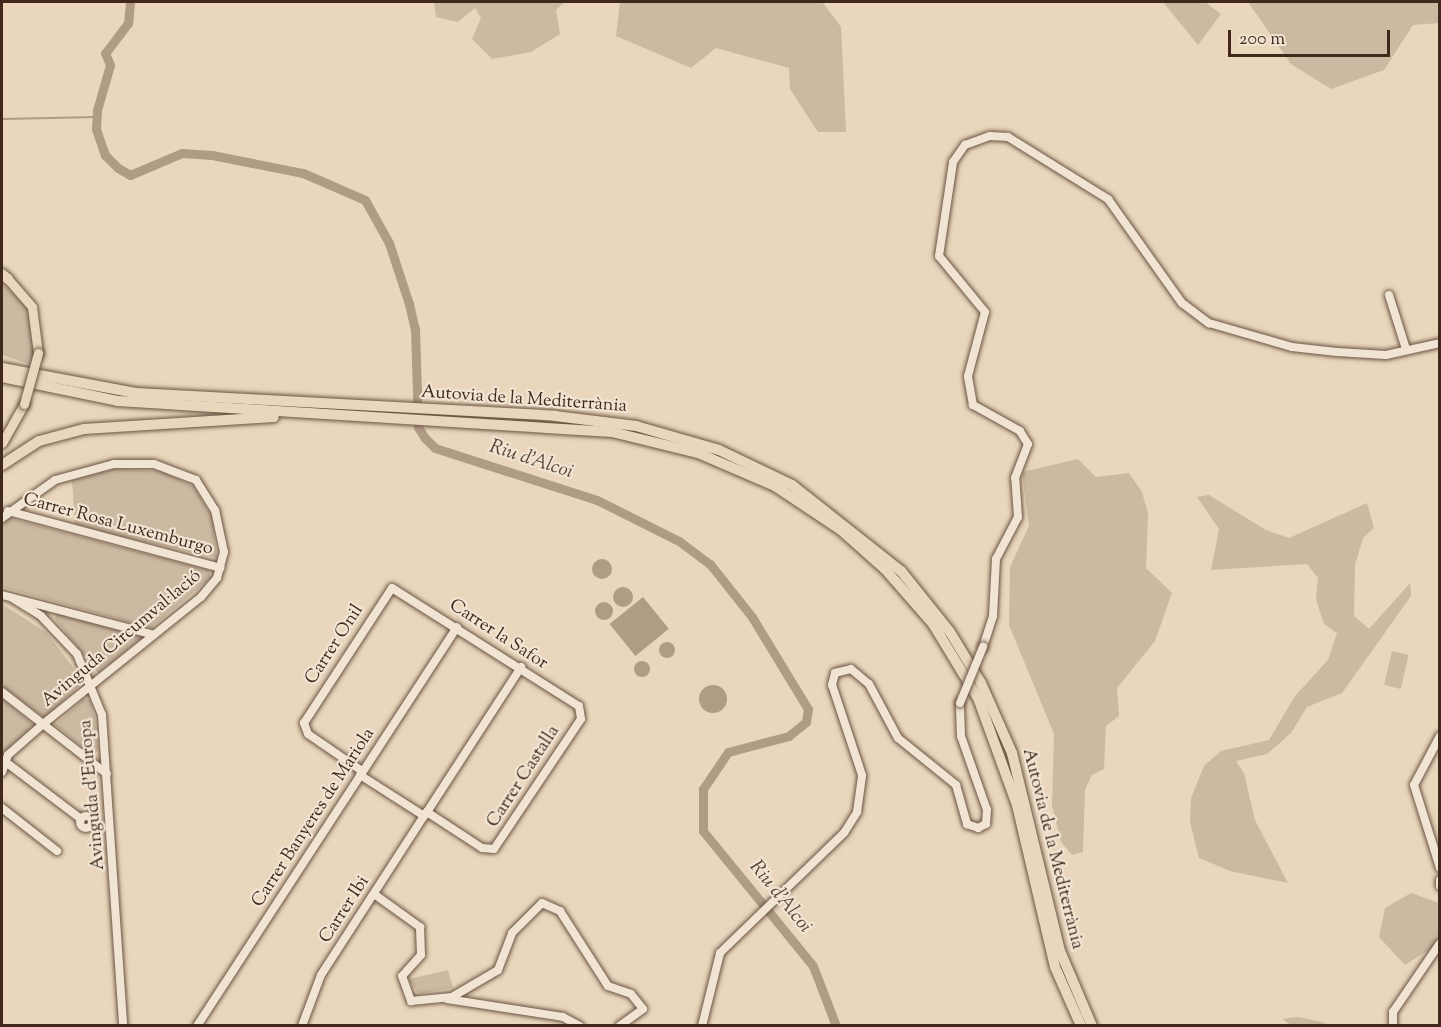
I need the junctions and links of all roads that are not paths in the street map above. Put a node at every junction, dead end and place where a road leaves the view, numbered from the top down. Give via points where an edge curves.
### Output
1 (4, 276) edge
2 (1389, 295) dead end
3 (1440, 343) edge
4 (1406, 349) junction
5 (2, 362) edge
6 (2, 368) edge
7 (19, 372) junction
8 (2, 377) edge
9 (293, 410) junction
10 (667, 438) junction
11 (2, 443) edge
12 (2, 465) edge
13 (8, 511) junction
14 (2, 518) edge
15 (221, 568) junction
16 (392, 588) joint
17 (2, 595) edge
18 (14, 599) junction
19 (457, 627) junction
20 (154, 635) junction
21 (521, 668) junction
22 (94, 685) junction
23 (2, 692) edge
24 (582, 714) joint
25 (42, 725) junction
26 (1440, 736) edge
27 (3, 760) edge
28 (2, 772) edge
29 (361, 773) junction
30 (107, 774) junction
31 (2, 808) edge
32 (425, 814) junction
33 (81, 819) dead end
34 (57, 850) dead end
35 (1440, 868) edge
36 (1440, 880) edge
37 (1440, 886) edge
38 (374, 894) junction
39 (1044, 906) junction
40 (1440, 943) edge
41 (446, 998) junction
42 (624, 1024) edge
43 (121, 1025) edge
44 (197, 1026) edge
45 (302, 1026) edge
46 (580, 1026) edge
47 (702, 1026) edge
48 (1081, 1026) edge
49 (1092, 1026) edge
50 (1393, 1026) edge

1 - 11 main road, bridge via 32,307 38,352 24,404
2 - 4 street
3 - 4 street
4 - 47 street, bridge via 1383,356 1304,349 1209,323 1182,303 1108,199 1008,137 990,136 965,145 953,162 939,256 985,312 968,376 973,405 1020,431 1028,444 1015,478 1018,517 996,559 993,616 960,703 961,736 987,820 978,828 967,824 956,785 898,738 869,684 851,669 837,671 832,685 862,775 861,800 848,828 718,956
5 - 7 highway
6 - 7 highway, Autovia de la Mediterrània
7 - 9 highway, Autovia de la Mediterrània via 136,393
8 - 9 highway, Autovia de la Mediterrània via 83,397
9 - 10 highway, Autovia de la Mediterrània via 561,426
9 - 10 highway, Autovia de la Mediterrània via 555,416
9 - 12 highway via 84,429 39,441
10 - 39 highway, Autovia de la Mediterrània via 792,485 860,534 924,597 965,654 1001,725 1021,781
13 - 14 street, Avinguda Circumval·lació
13 - 15 street, Carrer Rosa Luxemburgo
13 - 15 street, Avinguda Circumval·lació via 55,480 93,468 169,466 196,480 215,510 224,541
15 - 20 street, Avinguda Circumval·lació via 201,597
16 - 19 street, Carrer la Safor
16 - 29 street, Carrer Onil via 305,720 308,734
17 - 18 street
18 - 20 street
18 - 22 street, Avinguda d'Europa via 67,641
19 - 21 street, Carrer la Safor
19 - 29 street, Carrer Banyeres de Mariola
20 - 22 street, Avinguda Circumval·lació
21 - 24 street, Carrer la Safor via 579,706
21 - 32 street, Carrer Ibi
22 - 25 street, Avinguda Circumval·lació
22 - 30 street, Avinguda d'Europa
23 - 25 street
24 - 32 street, Carrer Castalla via 494,849 487,850
25 - 27 street, Avinguda Circumval·lació
25 - 30 street
26 - 35 street via 1414,785
27 - 28 street
27 - 33 street
29 - 32 street
29 - 44 street, Carrer Banyeres de Mariola
30 - 43 street, Avinguda d'Europa
31 - 34 street
32 - 38 street, Carrer Ibi
36 - 37 street
38 - 41 street via 420,927 421,954 402,976 411,1001
38 - 45 street, Carrer Ibi via 321,975
39 - 48 highway, Autovia de la Mediterrània via 1055,967
39 - 49 highway, Autovia de la Mediterrània
40 - 50 street via 1393,1012
41 - 42 street via 498,970 512,933 542,903 560,911 608,986 631,994 643,1009
41 - 46 street via 563,1017

